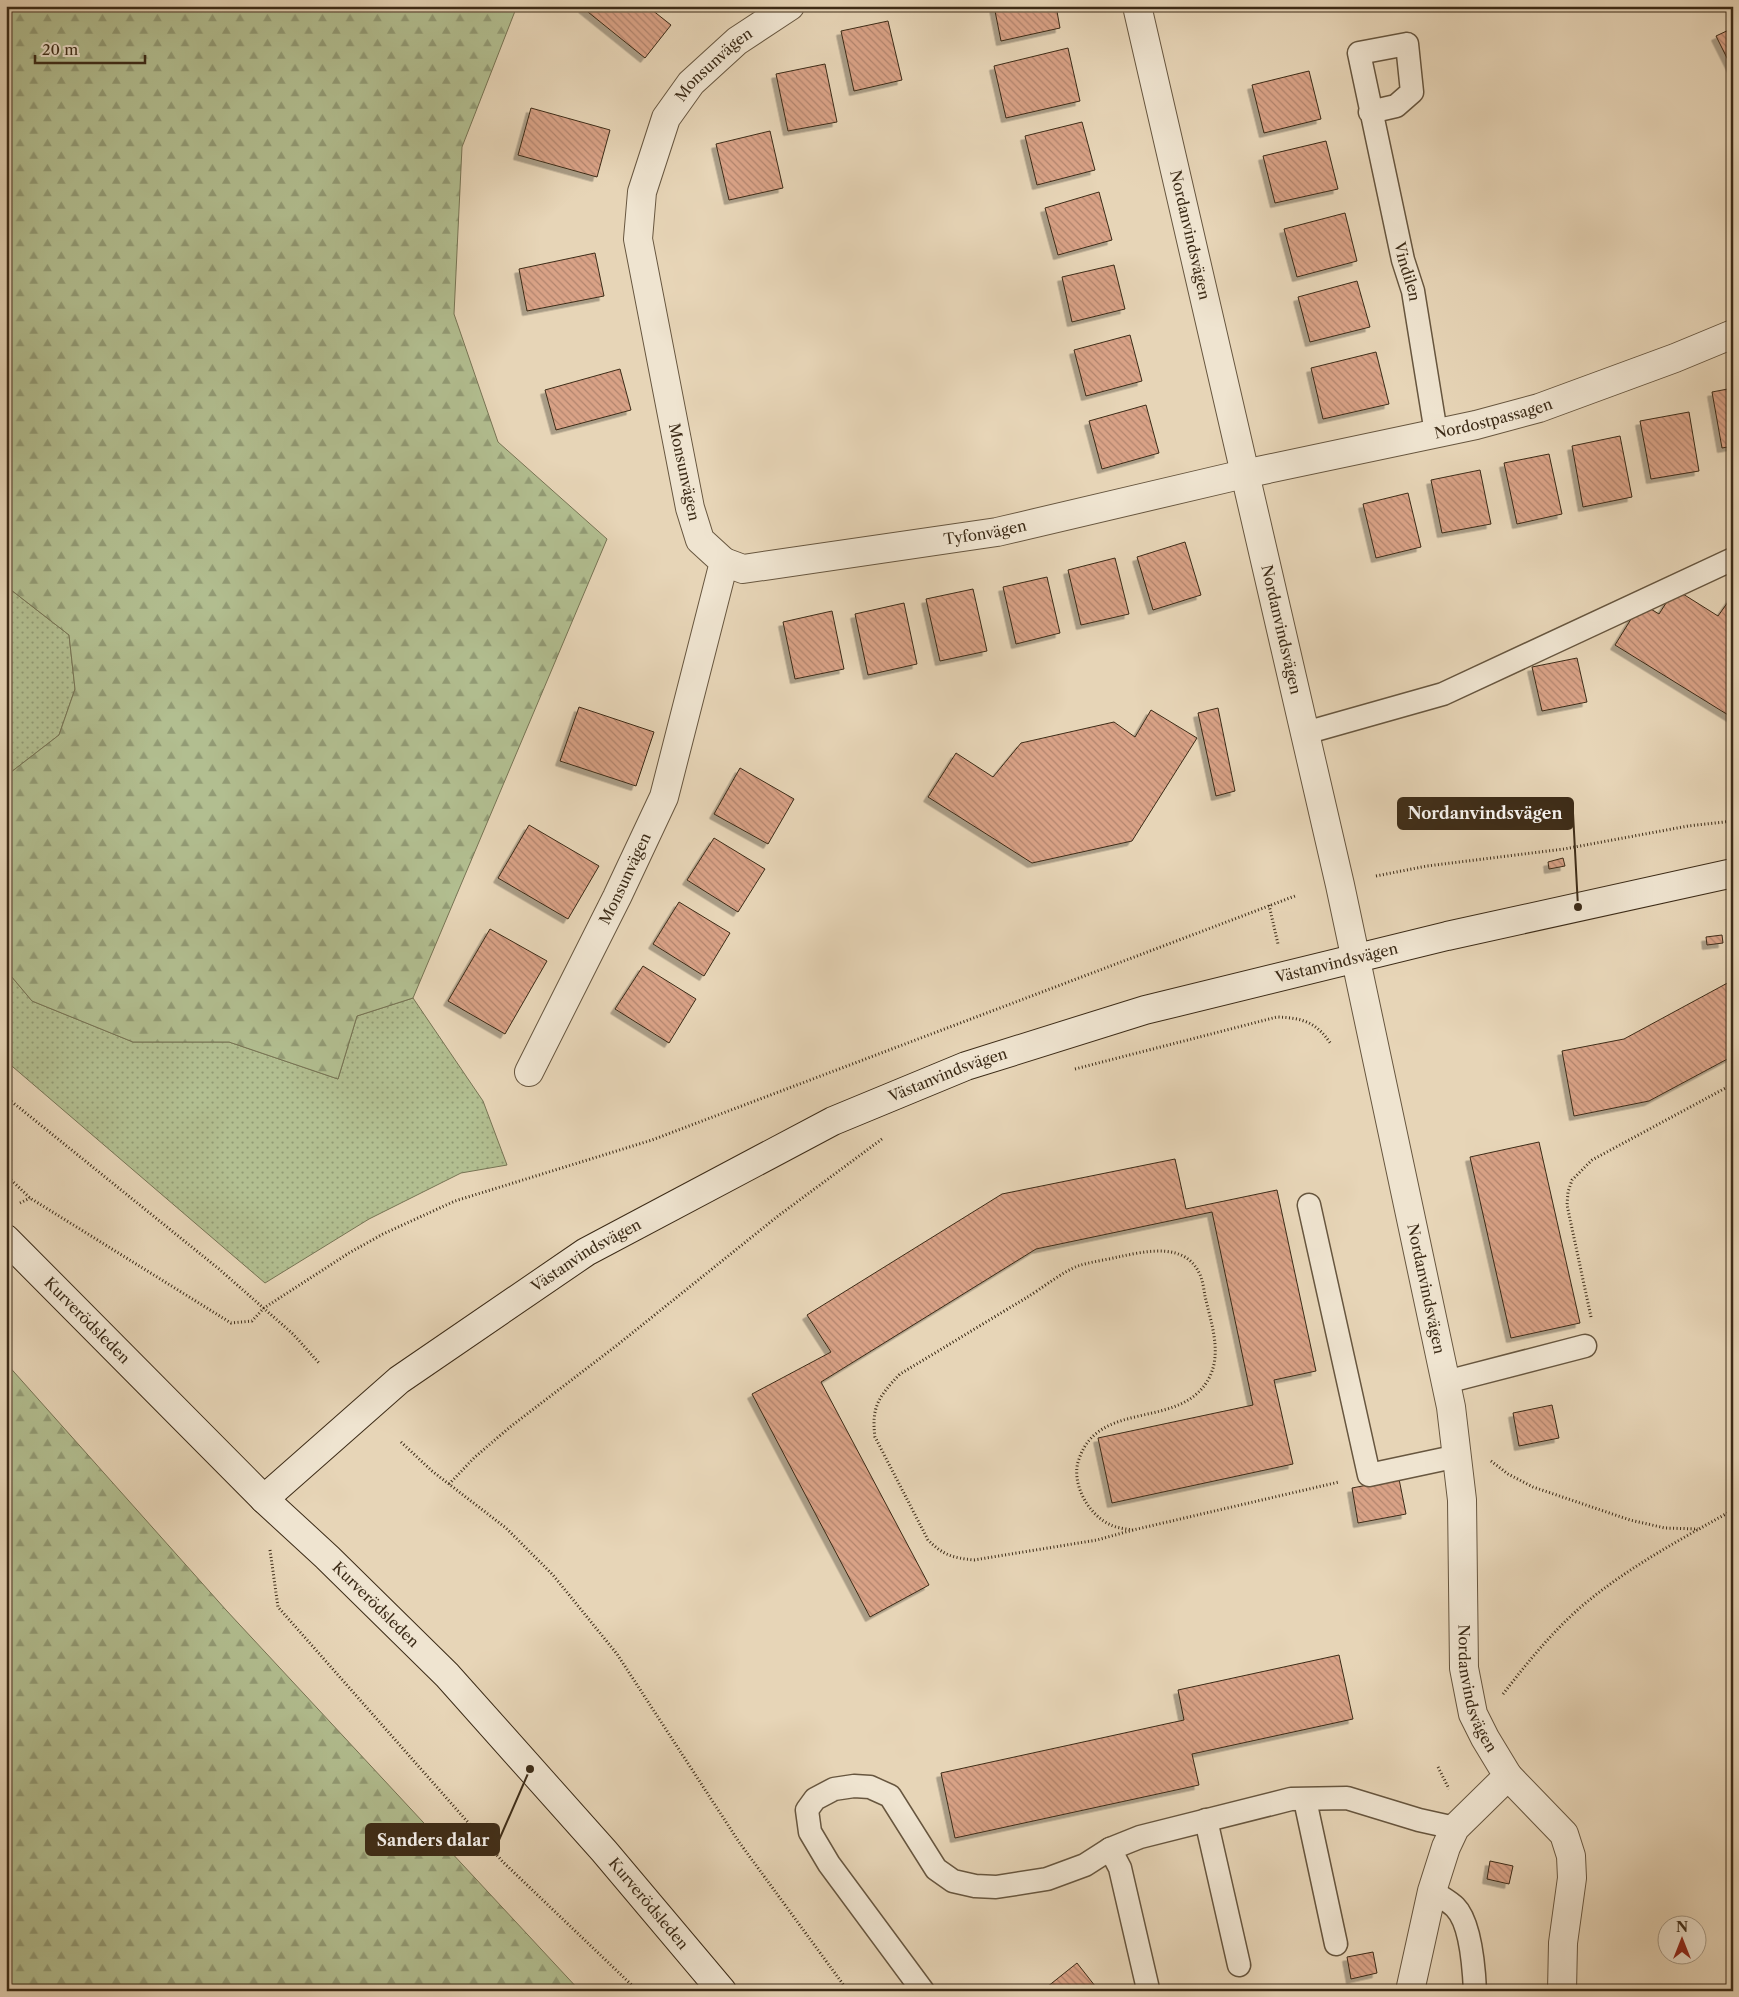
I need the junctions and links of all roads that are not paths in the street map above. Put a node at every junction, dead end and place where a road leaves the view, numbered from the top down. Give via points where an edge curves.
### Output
1 (790, 6) edge
2 (1136, 6) edge
3 (1370, 112) dead end
4 (1733, 334) edge
5 (1436, 433) junction
6 (1244, 474) junction
7 (1733, 560) edge
8 (724, 562) junction
9 (1305, 733) junction
10 (1733, 873) edge
11 (1356, 957) junction
12 (529, 1072) dead end
13 (1309, 1205) dead end
14 (6, 1239) edge
15 (1585, 1346) dead end
16 (1446, 1382) junction
17 (1458, 1456) junction
18 (264, 1500) junction
19 (1508, 1776) junction
20 (1304, 1800) junction
21 (1206, 1820) junction
22 (1456, 1828) junction
23 (1110, 1849) junction
24 (1432, 1891) junction
25 (1336, 1944) dead end
26 (1239, 1966) dead end
27 (1148, 1989) dead end
28 (722, 1991) edge
29 (923, 1991) edge
30 (1410, 1991) edge
31 (1475, 1991) edge
32 (1562, 1991) edge

1 - 8 street, Monsunvägen via 737,41 691,83 666,118 642,192 638,239 690,508 700,540
2 - 6 street, Nordanvindsvägen
3 - 5 lane, Vindilen via 1413,291
4 - 5 street, Nordostpassagen via 1540,408
5 - 6 street, Nordostpassagen
6 - 8 street, Tyfonvägen via 998,532 743,569
6 - 9 street, Nordanvindsvägen
7 - 9 lane via 1443,694
8 - 12 street, Monsunvägen via 664,797
9 - 11 street, Nordanvindsvägen
10 - 11 street, Västanvindsvägen
11 - 16 street, Nordanvindsvägen
11 - 18 street, Västanvindsvägen via 1126,1016 966,1066 833,1121 586,1252 399,1380
13 - 17 lane via 1369,1475
14 - 18 street, Kurverödsleden
15 - 16 lane
16 - 17 street, Nordanvindsvägen
17 - 19 street, Nordanvindsvägen via 1462,1500 1464,1668 1474,1714
18 - 28 street, Kurverödsleden via 447,1675 604,1851
19 - 22 street
19 - 32 street, Nordanvindsvägen via 1560,1830 1571,1856
20 - 21 lane via 1291,1799
20 - 22 lane via 1346,1798
20 - 25 lane
21 - 23 lane via 1140,1837
21 - 26 lane
22 - 24 street via 1446,1847
23 - 27 lane via 1120,1868
23 - 29 lane via 1085,1866 1047,1880 996,1887 975,1886 952,1881 936,1868 890,1796 870,1787 854,1786 834,1789 815,1799 807,1810 810,1832 829,1864
24 - 30 street
24 - 31 lane via 1456,1908 1464,1925 1470,1941

